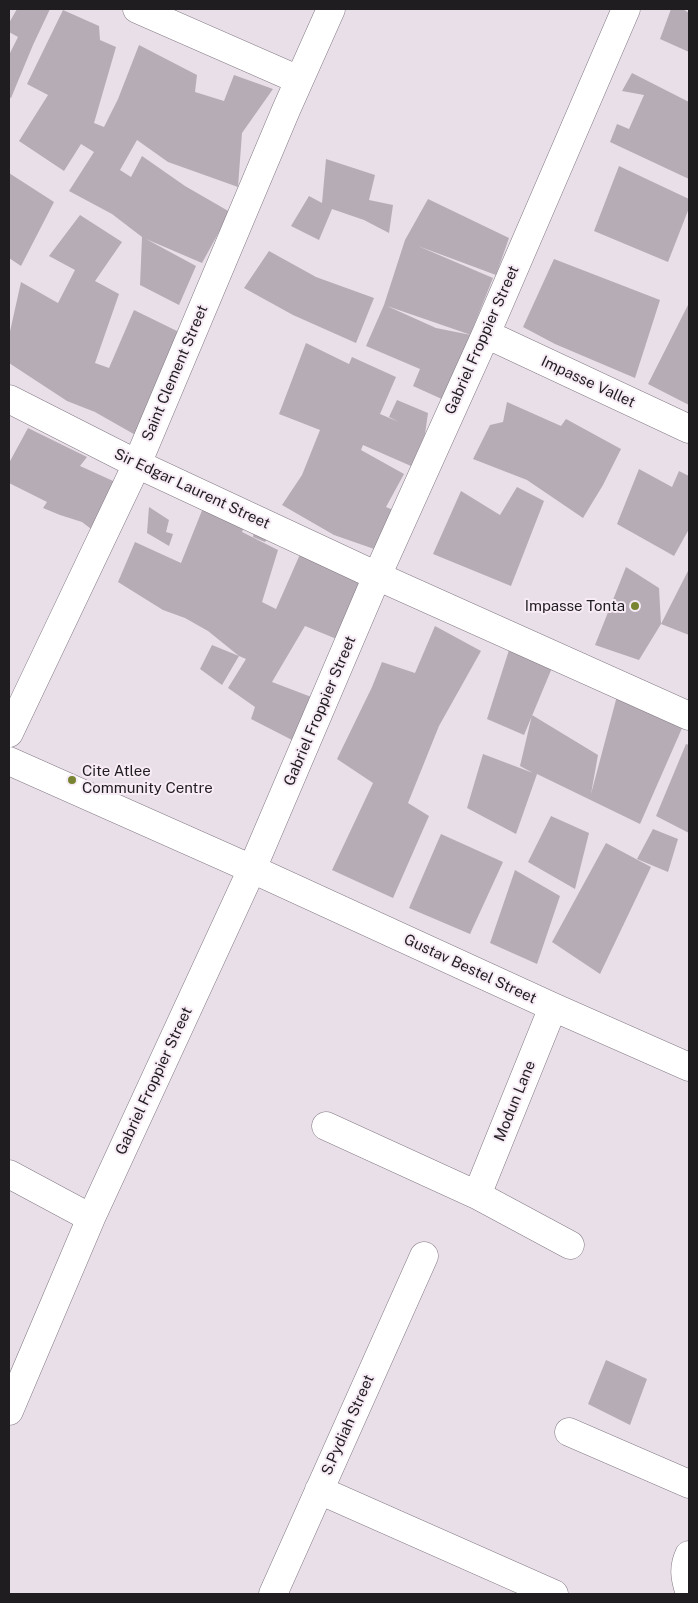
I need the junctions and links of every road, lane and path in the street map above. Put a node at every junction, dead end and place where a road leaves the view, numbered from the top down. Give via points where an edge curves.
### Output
1 (137, 9) edge
2 (331, 9) edge
3 (626, 9) edge
4 (299, 80) junction
5 (486, 334) junction
6 (9, 399) edge
7 (689, 429) edge
8 (137, 464) junction
9 (377, 576) junction
10 (689, 716) edge
11 (9, 732) edge
12 (9, 761) edge
13 (252, 869) junction
14 (552, 1007) junction
15 (689, 1067) edge
16 (326, 1126) dead end
17 (9, 1174) edge
18 (477, 1196) junction
19 (91, 1218) junction
20 (570, 1245) dead end
21 (424, 1256) dead end
22 (9, 1411) edge
23 (569, 1432) dead end
24 (689, 1484) edge
25 (319, 1490) junction
26 (689, 1555) edge
27 (689, 1591) edge
28 (273, 1594) edge
29 (554, 1594) edge

1 - 4 street
2 - 4 street, Saint Clement Street
3 - 5 street, Gabriel Froppier Street
4 - 8 street, Saint Clement Street
5 - 7 street, Impasse Vallet
5 - 9 street, Gabriel Froppier Street
6 - 8 street, Sir Edgar Laurent Street
8 - 9 street, Sir Edgar Laurent Street
8 - 11 street, Saint Clement Street
9 - 10 street
9 - 13 street, Gabriel Froppier Street
12 - 13 street, Gustav Bestel Street
13 - 14 street, Gustav Bestel Street
13 - 19 street, Gabriel Froppier Street
14 - 15 street, Gustav Bestel Street
14 - 18 street, Modun Lane
16 - 18 street
17 - 19 street
18 - 20 street
19 - 22 street, Gabriel Froppier Street
21 - 25 street, S.Pydiah Street
23 - 24 street
25 - 28 street, S.Pydiah Street
25 - 29 street
26 - 27 street via 685,1577

